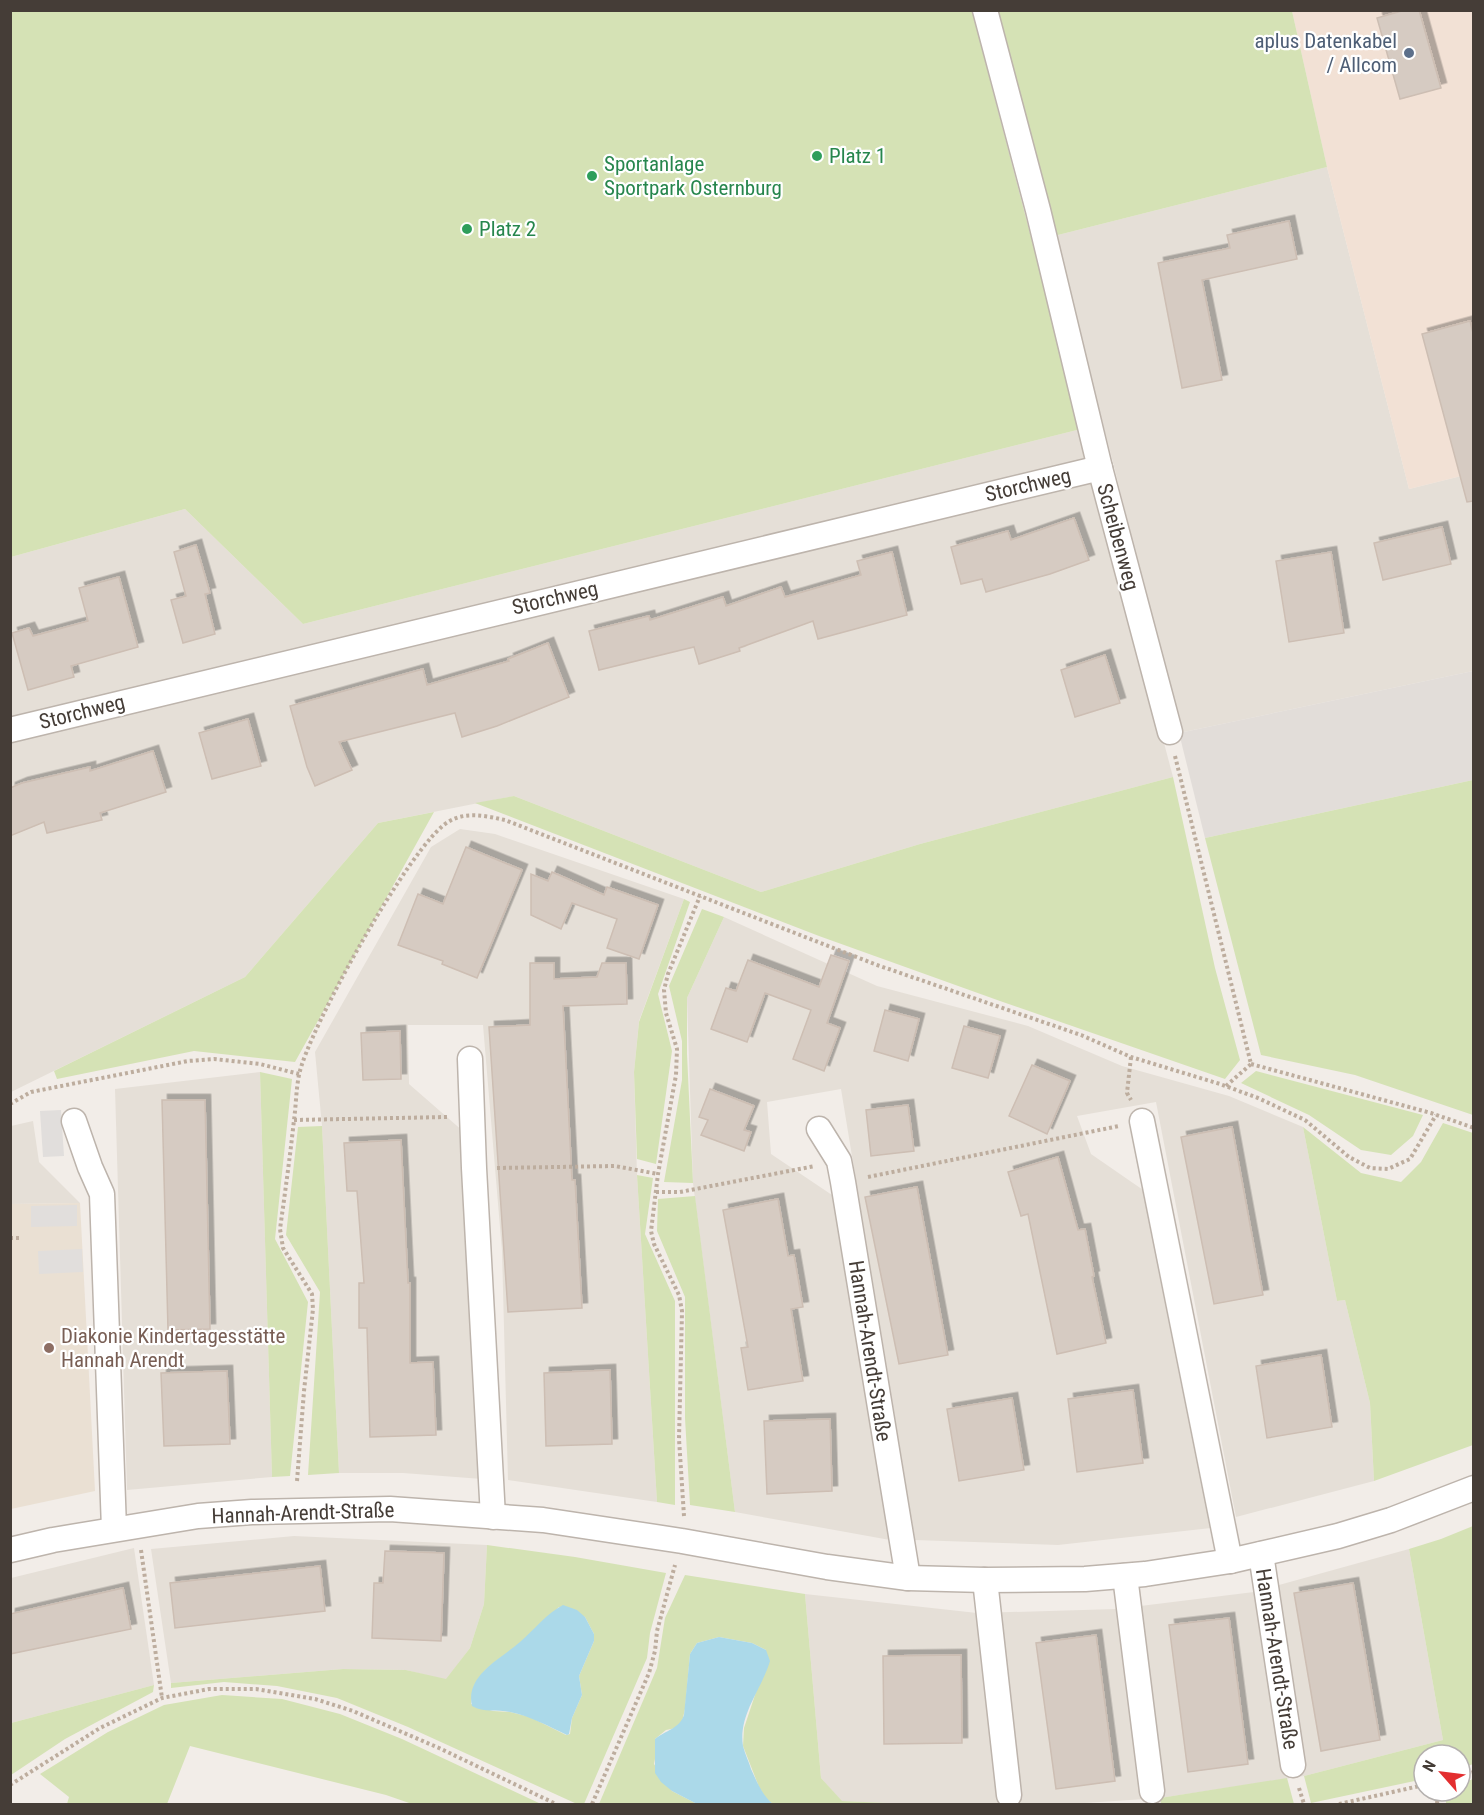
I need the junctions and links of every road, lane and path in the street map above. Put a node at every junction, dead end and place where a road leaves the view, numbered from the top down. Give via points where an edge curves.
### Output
1 (985, 10) edge
2 (1100, 468) junction
3 (10, 730) edge
4 (1170, 732) joint
5 (700, 896) junction
6 (1131, 1057) junction
7 (470, 1059) dead end
8 (1251, 1064) junction
9 (299, 1074) junction
10 (1226, 1086) junction
11 (10, 1104) edge
12 (1436, 1114) junction
13 (472, 1117) junction
14 (294, 1120) junction
15 (74, 1121) dead end
16 (1142, 1122) junction
17 (1473, 1128) edge
18 (819, 1129) dead end
19 (474, 1168) junction
20 (841, 1172) junction
21 (658, 1173) junction
22 (656, 1192) junction
23 (10, 1238) edge
24 (20, 1238) dead end
25 (297, 1481) dead end
26 (1473, 1488) edge
27 (493, 1516) junction
28 (126, 1527) junction
29 (682, 1542) junction
30 (10, 1550) edge
31 (1261, 1554) junction
32 (1230, 1561) junction
33 (1125, 1575) junction
34 (908, 1578) junction
35 (985, 1580) junction
36 (162, 1698) junction
37 (1293, 1765) dead end
38 (10, 1785) edge
39 (1412, 1788) edge
40 (1152, 1791) dead end
41 (1009, 1795) dead end
42 (555, 1804) edge
43 (592, 1804) edge
44 (1340, 1804) edge

1 - 2 street, Scheibenweg
2 - 3 street, Storchweg
2 - 4 street, Scheibenweg
4 - 8 path
5 - 6 path via 877,964 1081,1035
5 - 9 path via 505,820 476,815 450,820 427,841 403,875 332,998
5 - 21 path via 664,990 677,1049
6 - 10 path
6 - 16 path via 1127,1093
7 - 13 street
8 - 10 path
8 - 12 path
9 - 11 path via 226,1059 188,1061 31,1092
9 - 14 path
10 - 12 path via 1305,1120 1349,1157 1370,1168 1388,1169 1410,1159
12 - 17 path
13 - 14 path
13 - 19 street
14 - 25 path via 280,1238 312,1294 313,1309
15 - 28 street via 102,1194
16 - 20 path
16 - 32 street, Hannah-Arendt-Straße
18 - 20 street, Hannah-Arendt-Straße
19 - 21 path via 615,1166
19 - 27 street
20 - 22 path
20 - 34 street, Hannah-Arendt-Straße
21 - 22 path
22 - 29 path via 651,1231 682,1311
23 - 24 path
26 - 31 street, Hannah-Arendt-Straße via 1392,1520
27 - 28 street, Hannah-Arendt-Straße via 341,1510 198,1516
27 - 29 street, Hannah-Arendt-Straße
28 - 30 street, Hannah-Arendt-Straße
28 - 36 path
29 - 34 street, Hannah-Arendt-Straße
29 - 43 path via 649,1673
31 - 32 street, Hannah-Arendt-Straße
31 - 37 street, Hannah-Arendt-Straße
32 - 33 street, Hannah-Arendt-Straße
33 - 35 street, Hannah-Arendt-Straße
33 - 40 street
34 - 35 street, Hannah-Arendt-Straße
35 - 41 street
36 - 38 path via 100,1728
36 - 42 path via 228,1688 325,1701 439,1748
39 - 44 path

